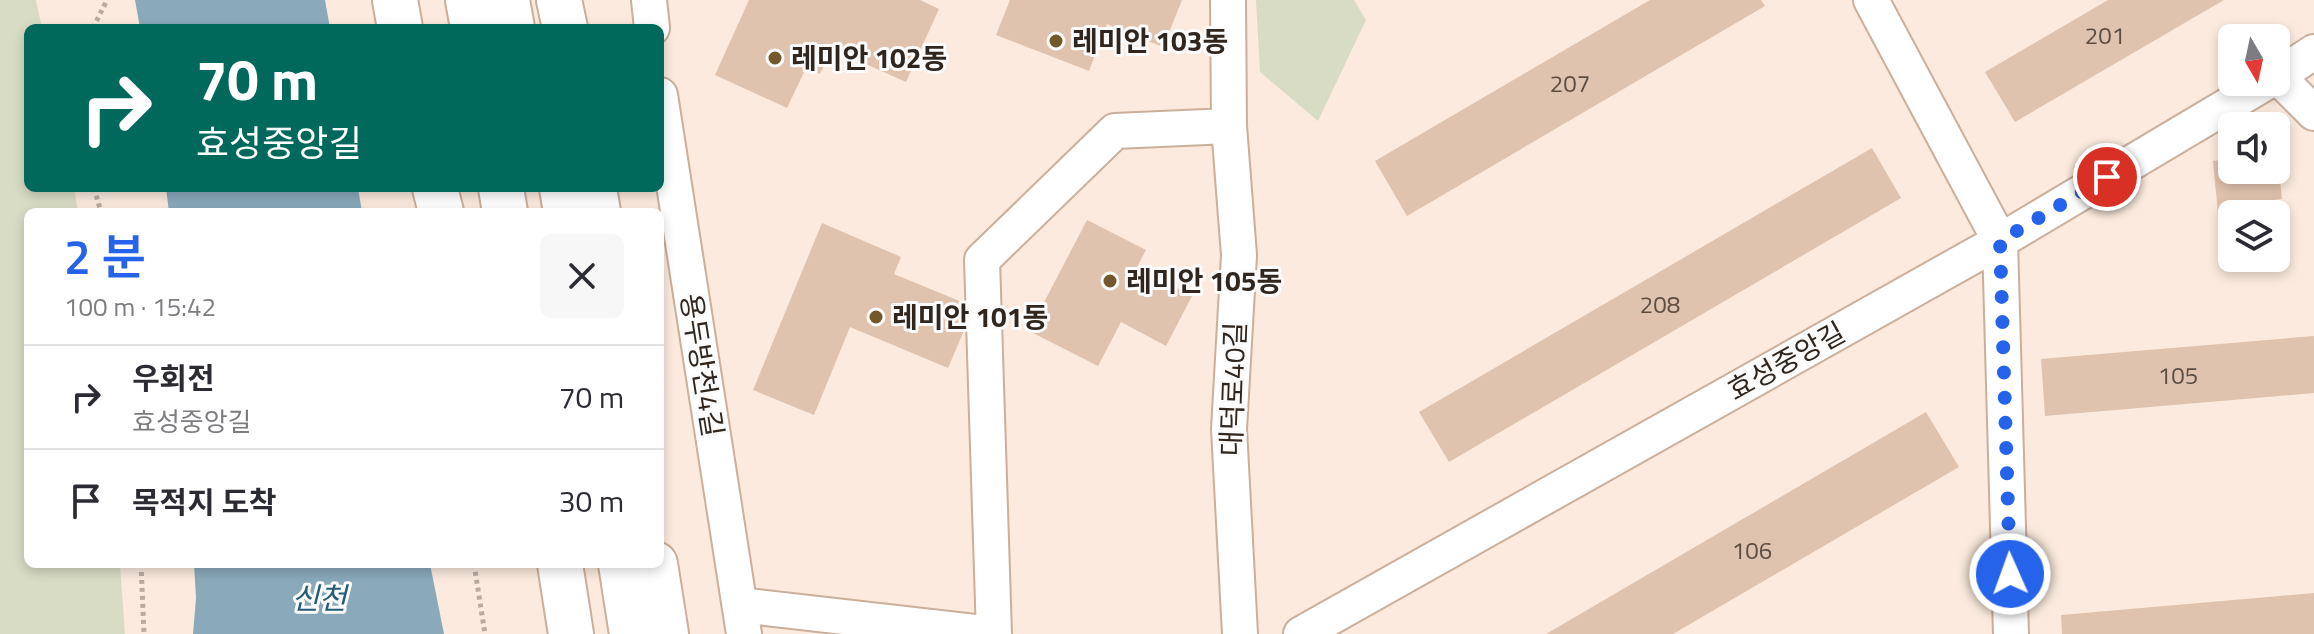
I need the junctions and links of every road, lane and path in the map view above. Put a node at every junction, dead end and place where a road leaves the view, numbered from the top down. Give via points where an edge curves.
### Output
1 (107, 0) edge
2 (397, 0) edge
3 (468, 0) edge
4 (507, 0) edge
5 (531, 0) edge
6 (559, 0) edge
7 (591, 0) edge
8 (649, 0) edge
9 (1228, 0) edge
10 (1871, 0) edge
11 (95, 24) edge
12 (400, 24) edge
13 (472, 24) edge
14 (511, 24) edge
15 (535, 24) edge
16 (564, 24) edge
17 (587, 24) edge
18 (652, 24) edge
19 (2314, 52) edge
20 (2290, 67) edge
21 (2290, 93) edge
22 (2243, 96) edge
23 (2314, 113) edge
24 (664, 121) edge
25 (1229, 126) junction
26 (2000, 241) junction
27 (141, 568) edge
28 (475, 568) edge
29 (561, 568) edge
30 (595, 568) edge
31 (622, 568) edge
32 (656, 568) edge
33 (742, 620) edge
34 (144, 634) edge
35 (485, 634) edge
36 (571, 634) edge
37 (604, 634) edge
38 (632, 634) edge
39 (666, 634) edge
40 (993, 634) edge
41 (1240, 634) edge
42 (1301, 634) edge
43 (2011, 634) edge

1 - 11 path
2 - 12 highway
3 - 13 highway
4 - 14 highway
5 - 15 highway
6 - 16 highway
7 - 17 highway
8 - 18 street
9 - 25 street, 대덕로40길
10 - 26 street
19 - 20 street, 효성중앙길
21 - 23 street
22 - 26 street, 효성중앙길
24 - 33 street, 용두방천4길
25 - 40 street via 1115,131 982,260
25 - 41 street, 대덕로40길 via 1239,255 1229,429
26 - 42 street, 효성중앙길
26 - 43 street
27 - 34 path
28 - 35 path
29 - 36 highway
30 - 37 highway
31 - 38 highway
32 - 39 highway
33 - 40 street

